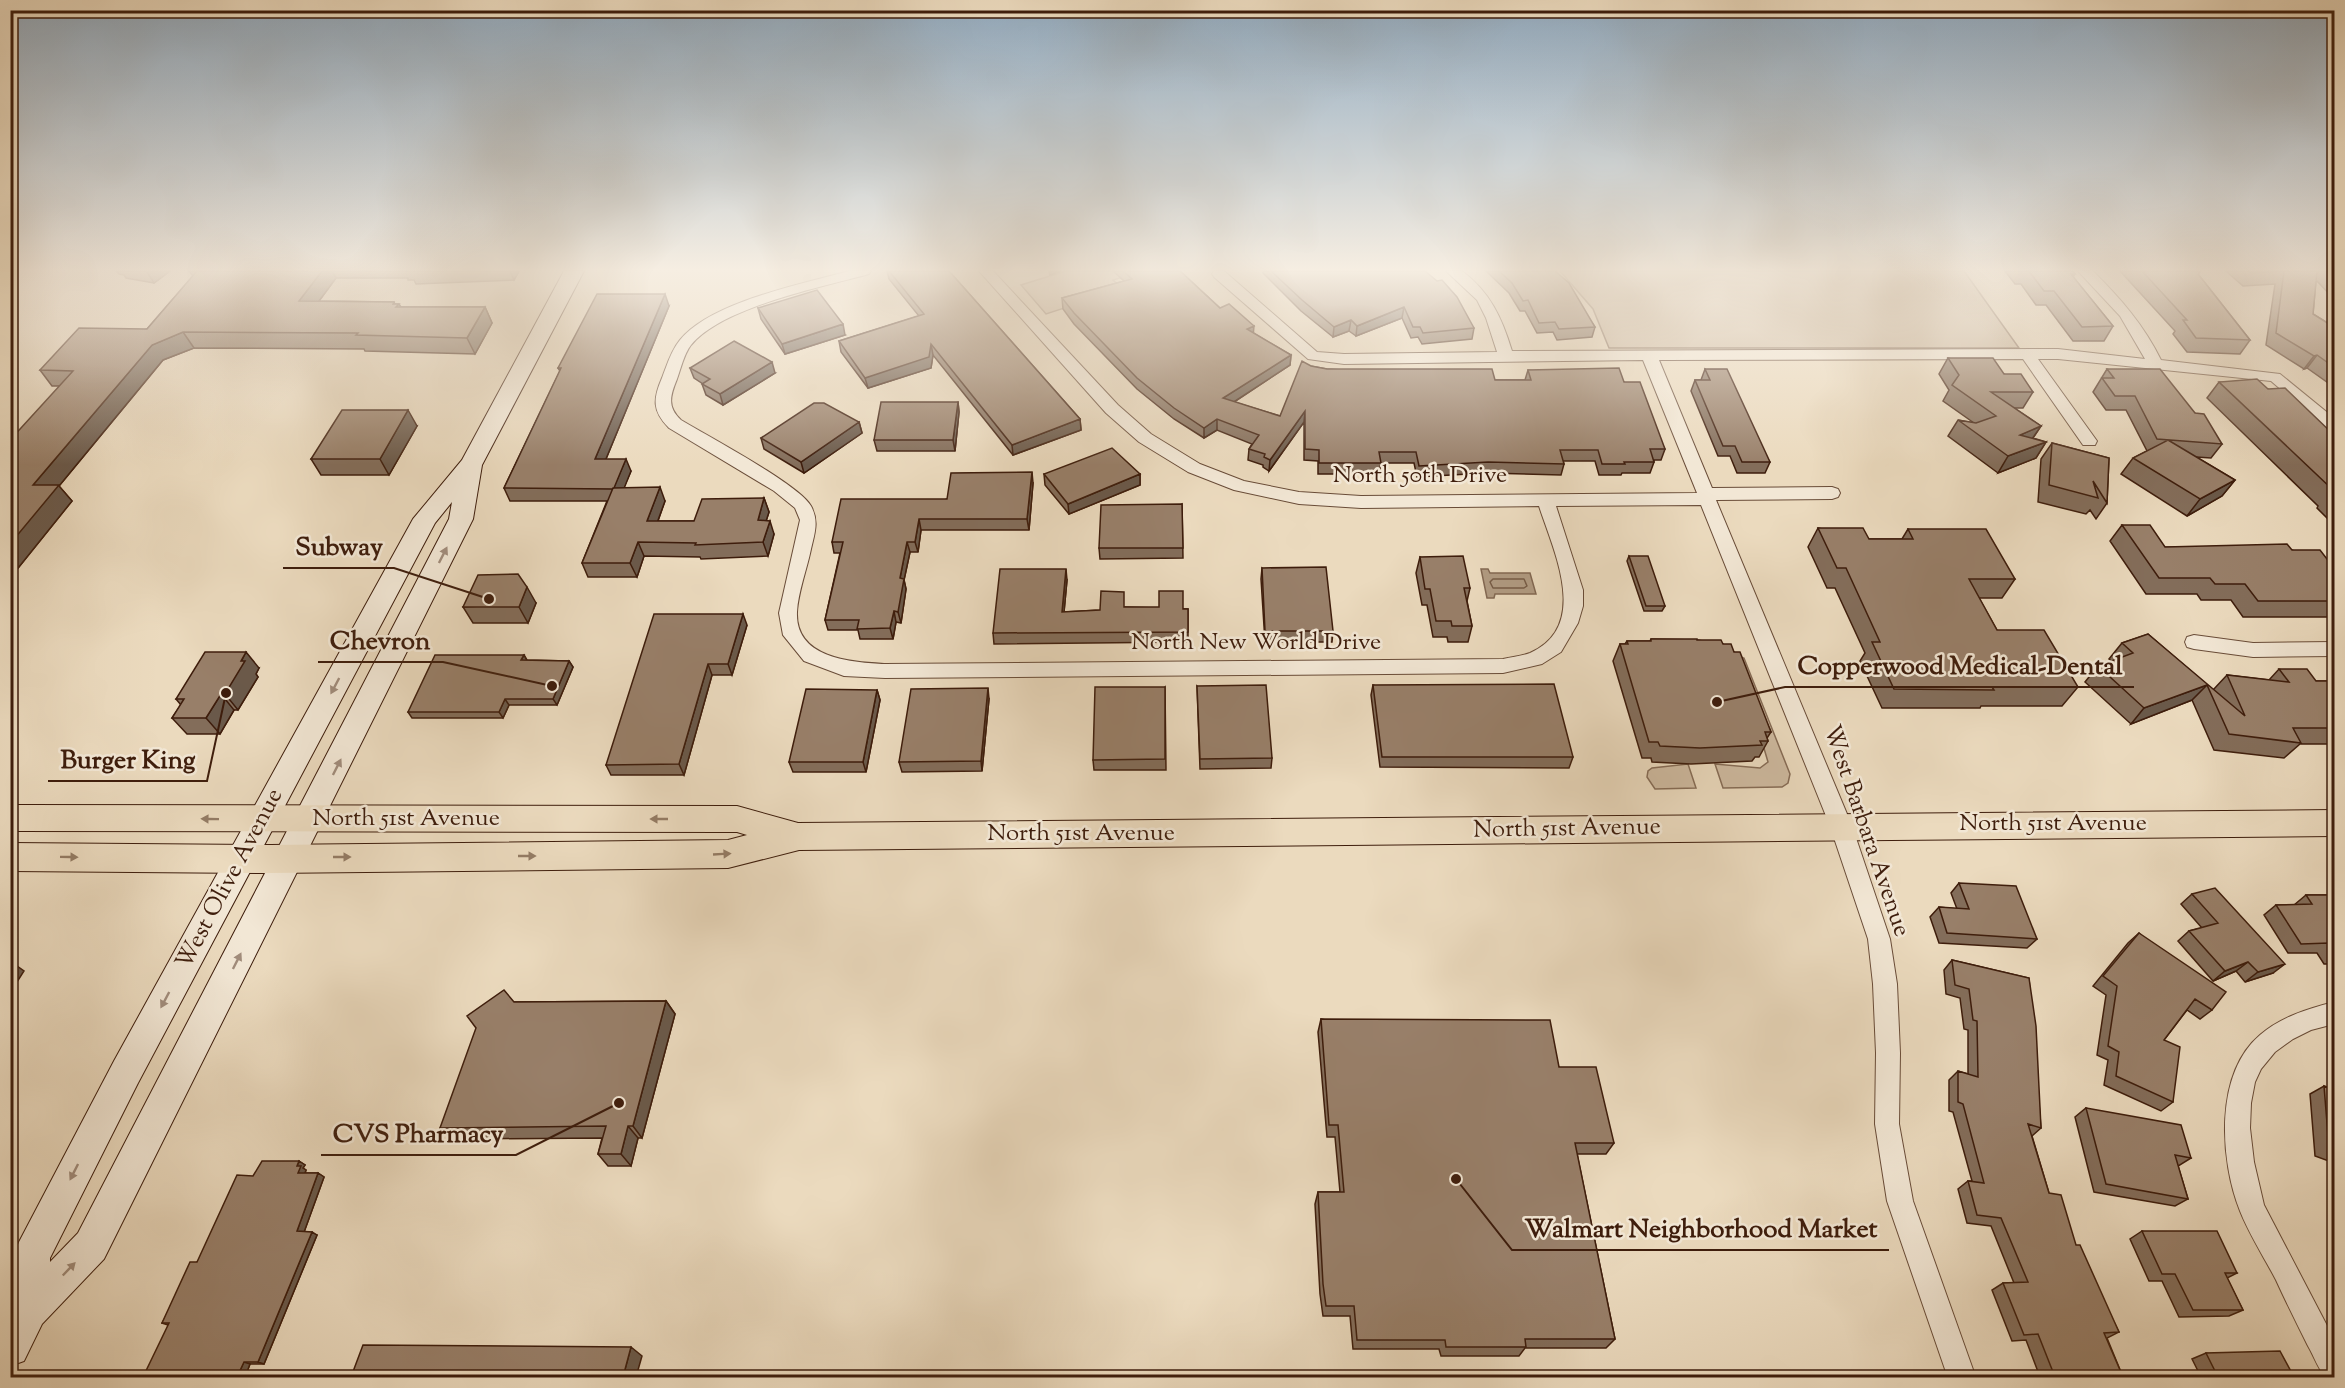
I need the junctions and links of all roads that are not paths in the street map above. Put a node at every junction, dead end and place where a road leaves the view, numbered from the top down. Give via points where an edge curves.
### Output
1 (539, 336) edge
2 (692, 336) edge
3 (1045, 336) edge
4 (1290, 336) edge
5 (1500, 336) edge
6 (2143, 336) edge
7 (2027, 354) junction
8 (1649, 355) junction
9 (1506, 356) junction
10 (2156, 363) junction
11 (2334, 426) edge
12 (2089, 441) dead end
13 (471, 464) junction
14 (1832, 493) dead end
15 (1707, 496) junction
16 (1546, 501) junction
17 (2194, 642) dead end
18 (2334, 649) edge
19 (10, 818) edge
20 (263, 819) junction
21 (310, 819) junction
22 (2334, 823) edge
23 (1841, 826) junction
24 (799, 836) junction
25 (10, 857) edge
26 (290, 858) junction
27 (241, 859) junction
28 (2334, 1013) edge
29 (29, 1311) junction
30 (10, 1347) edge
31 (2334, 1367) edge
32 (1962, 1377) edge

1 - 13 main road, West Olive Avenue
2 - 16 street, North New World Drive via 684,344 662,400 664,414 802,505 809,520 788,613 792,635 811,656 844,669 1503,666 1535,659 1554,647 1569,624 1574,590
3 - 16 street, North 50th Drive via 1112,409 1145,438 1203,471 1240,486 1299,498 1361,502
4 - 9 street via 1313,356 1344,359
5 - 9 street
6 - 10 street
7 - 8 street
7 - 10 street
7 - 12 street
8 - 9 street
8 - 15 street, West Barbara Avenue
10 - 11 street via 2275,377
13 -> 20 main road, West Olive Avenue via 425,519
21 -> 13 main road, West Olive Avenue via 461,519
14 - 15 street, North 50th Drive
15 - 16 street, North 50th Drive
15 - 23 street, West Barbara Avenue
17 - 18 street via 2253,650
20 -> 19 main road, North 51st Avenue
20 - 21 main road, North 51st Avenue
20 - 27 main road, West Olive Avenue
24 -> 21 main road, North 51st Avenue via 737,819
21 - 26 main road, West Olive Avenue
22 - 23 main road, North 51st Avenue
23 - 24 main road, North 51st Avenue
23 - 32 street, West Barbara Avenue via 1879,939 1888,1053 1887,1124 1900,1201
26 -> 24 main road, North 51st Avenue via 728,854
25 -> 27 main road, North 51st Avenue
26 - 27 main road, North 51st Avenue
29 -> 26 main road, West Olive Avenue via 91,1246
27 -> 29 main road, West Olive Avenue via 32,1255
28 - 31 street via 2309,1018 2287,1029 2248,1065 2237,1104 2236,1136 2252,1208
29 - 30 main road, West Olive Avenue

